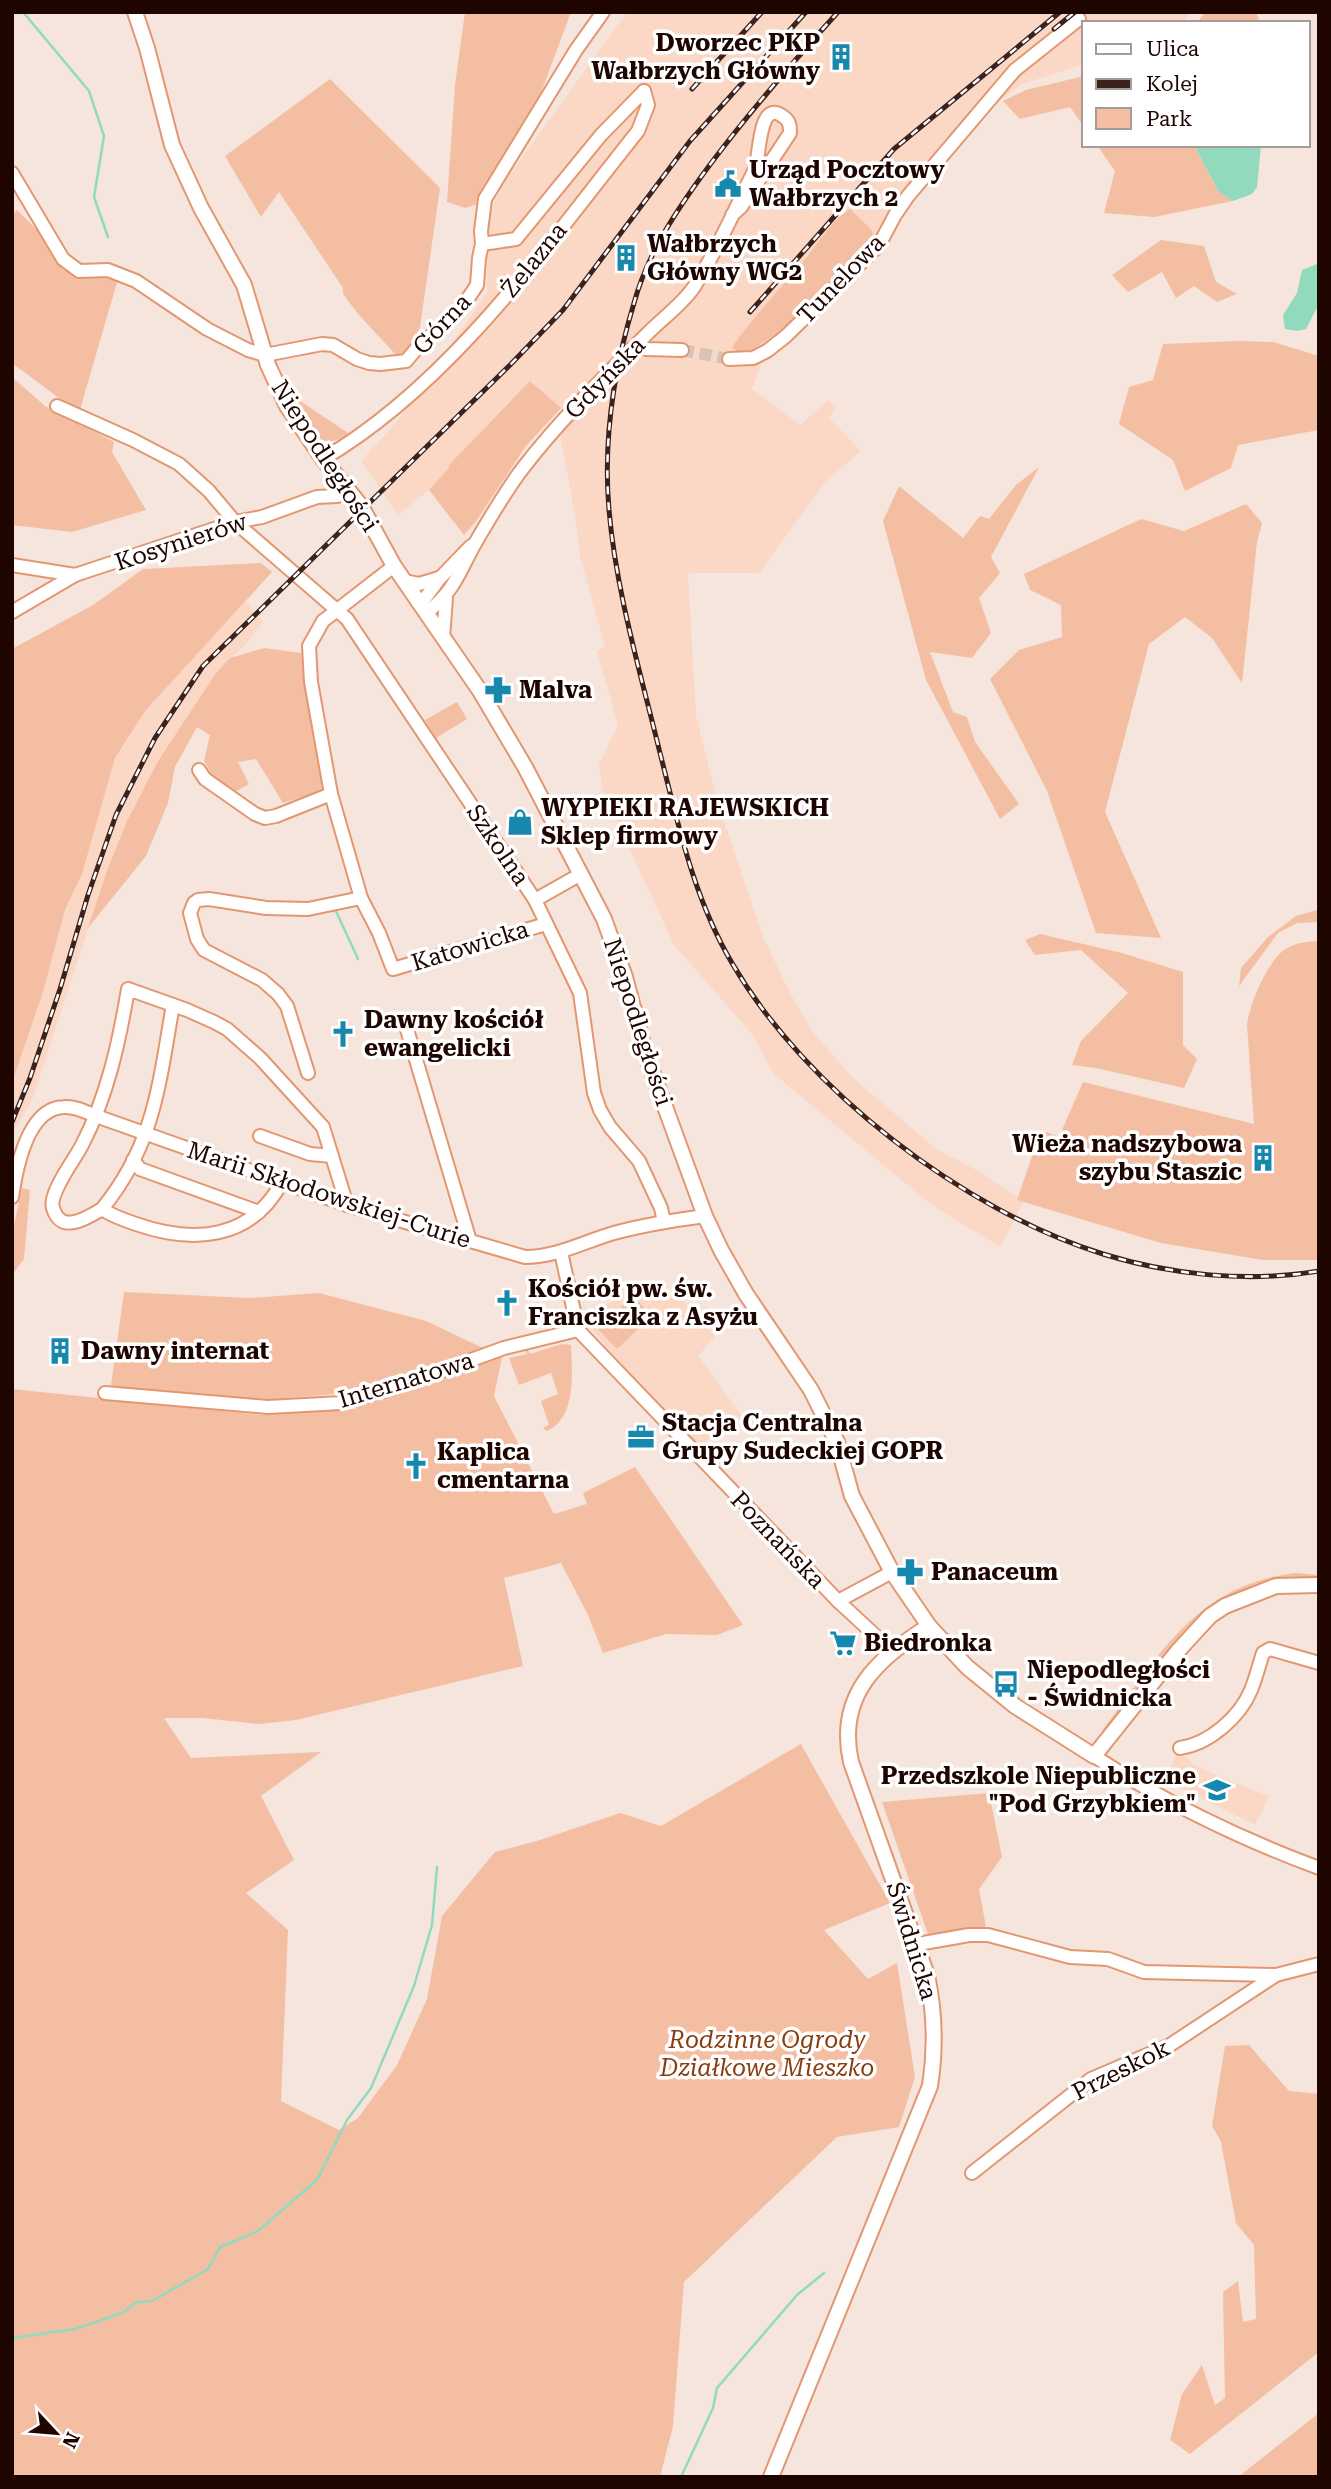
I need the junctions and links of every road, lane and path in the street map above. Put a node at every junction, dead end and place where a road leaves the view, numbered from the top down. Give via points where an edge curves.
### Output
1 (135, 12) edge
2 (603, 12) edge
3 (1079, 19) dead end
4 (12, 173) edge
5 (732, 215) junction
6 (482, 244) junction
7 (636, 345) junction
8 (682, 350) tunnel mouth
9 (265, 355) junction
10 (729, 359) tunnel mouth
11 (57, 406) dead end
12 (323, 459) junction
13 (348, 493) junction
14 (235, 522) junction
15 (476, 541) junction
16 (12, 565) edge
17 (394, 566) junction
18 (75, 575) junction
19 (440, 578) junction
20 (404, 581) junction
21 (446, 598) junction
22 (337, 608) junction
23 (423, 609) junction
24 (12, 612) edge
25 (443, 638) junction
26 (199, 769) dead end
27 (331, 794) junction
28 (580, 874) junction
29 (361, 898) junction
30 (535, 900) junction
31 (546, 924) junction
32 (173, 1005) junction
33 (406, 1027) dead end
34 (308, 1073) dead end
35 (96, 1116) junction
36 (146, 1134) junction
37 (260, 1136) dead end
38 (332, 1156) junction
39 (134, 1160) junction
40 (282, 1182) junction
41 (12, 1198) edge
42 (347, 1205) junction
43 (102, 1209) junction
44 (259, 1212) junction
45 (705, 1216) junction
46 (664, 1222) junction
47 (470, 1241) junction
48 (561, 1252) junction
49 (578, 1330) junction
50 (105, 1392) dead end
51 (892, 1572) junction
52 (1319, 1586) edge
53 (838, 1601) junction
54 (929, 1626) junction
55 (892, 1651) junction
56 (1319, 1663) edge
57 (1180, 1748) dead end
58 (1094, 1756) junction
59 (1319, 1868) edge
60 (918, 1944) junction
61 (1319, 1964) edge
62 (1276, 1975) junction
63 (972, 2173) dead end
64 (771, 2477) edge

1 - 9 main road, Niepodległości via 172,145 244,285
2 - 6 street, Żelazna via 485,199
3 - 10 street, Tunelowa via 1015,70 908,196 879,245 856,268 767,352
4 - 9 street via 63,260 79,271 108,270 136,281 207,329
5 - 5 street, Gdyńska via 790,133 784,117 774,114 765,120 757,164
5 - 7 street, Gdyńska via 693,287
6 - 9 street, Górna via 477,285 439,331 406,361 369,363 322,344
6 - 12 street, Żelazna via 516,239 601,135 644,91 648,105 638,131 489,314 418,388 369,430
7 - 8 street
7 - 15 street, Gdyńska via 522,469
9 - 12 main road, Niepodległości via 287,406
11 - 14 street, Szkolna via 179,464
12 - 13 main road, Niepodległości
13 - 14 street, Kosynierów via 317,496
13 - 17 main road, Niepodległości via 361,506
14 - 18 street, Kosynierów
14 - 22 street, Szkolna
15 - 19 street, Gdyńska
15 - 21 street, Gdyńska
16 - 18 street, Kosynierów
17 - 20 main road, Niepodległości
17 - 22 street
18 - 24 street
19 - 20 street via 419,584
19 - 23 street, Gdyńska
20 - 23 main road, Niepodległości
21 - 23 street, Gdyńska
21 - 25 street, Gdyńska
22 - 27 street via 323,621 309,646
22 - 30 street, Szkolna
23 - 25 main road, Niepodległości
25 - 28 main road, Niepodległości via 505,732
26 - 27 street via 205,779 265,818
27 - 29 street
28 - 30 street
28 - 45 main road, Niepodległości via 614,942 645,1052
29 - 31 street, Katowicka via 393,970
29 - 34 street via 308,909 209,899 198,900 190,913 204,950 278,993 287,1006
30 - 31 street, Szkolna
31 - 46 street, Szkolna via 580,993 600,1110 639,1161
32 - 35 street via 128,989
32 - 36 street
32 - 38 street via 227,1029 260,1058 323,1127
33 - 47 street
35 - 36 street, Marii Skłodowskiej-Curie
35 - 41 street, Marii Skłodowskiej-Curie via 63,1107 42,1118 27,1137
35 - 43 street via 60,1183 52,1208 66,1223
36 - 39 street
36 - 40 street, Marii Skłodowskiej-Curie
37 - 38 street via 310,1154
38 - 42 street
39 - 43 street
39 - 44 street via 140,1169
40 - 42 street, Marii Skłodowskiej-Curie
40 - 44 street
42 - 47 street, Marii Skłodowskiej-Curie
43 - 44 street via 151,1229 197,1235 223,1233
45 - 46 street, Marii Skłodowskiej-Curie
45 - 51 main road, Niepodległości via 746,1294 811,1390 837,1442 852,1496
46 - 48 street, Marii Skłodowskiej-Curie
47 - 48 street, Marii Skłodowskiej-Curie via 525,1257
48 - 49 street
49 - 50 street, Internatowa via 504,1348 341,1403 268,1407
49 - 53 street, Poznańska
51 - 53 street
51 - 54 main road, Niepodległości
52 - 58 main road via 1276,1586 1210,1616
53 - 55 street, Poznańska
54 - 55 main road, Świdnicka
54 - 58 main road, Niepodległości via 992,1689
55 - 60 main road, Świdnicka via 867,1678 853,1704 848,1748
56 - 57 street via 1270,1649 1263,1653 1251,1690 1230,1720 1193,1746
58 - 59 street, Niepodległości via 1223,1828
60 - 62 street, Przeskok via 988,1935 1070,1957 1108,1959 1144,1972
60 - 64 main road, Świdnicka via 935,2024 930,2086
61 - 62 street, Przeskok
62 - 63 street, Przeskok via 1170,2045 1091,2080

